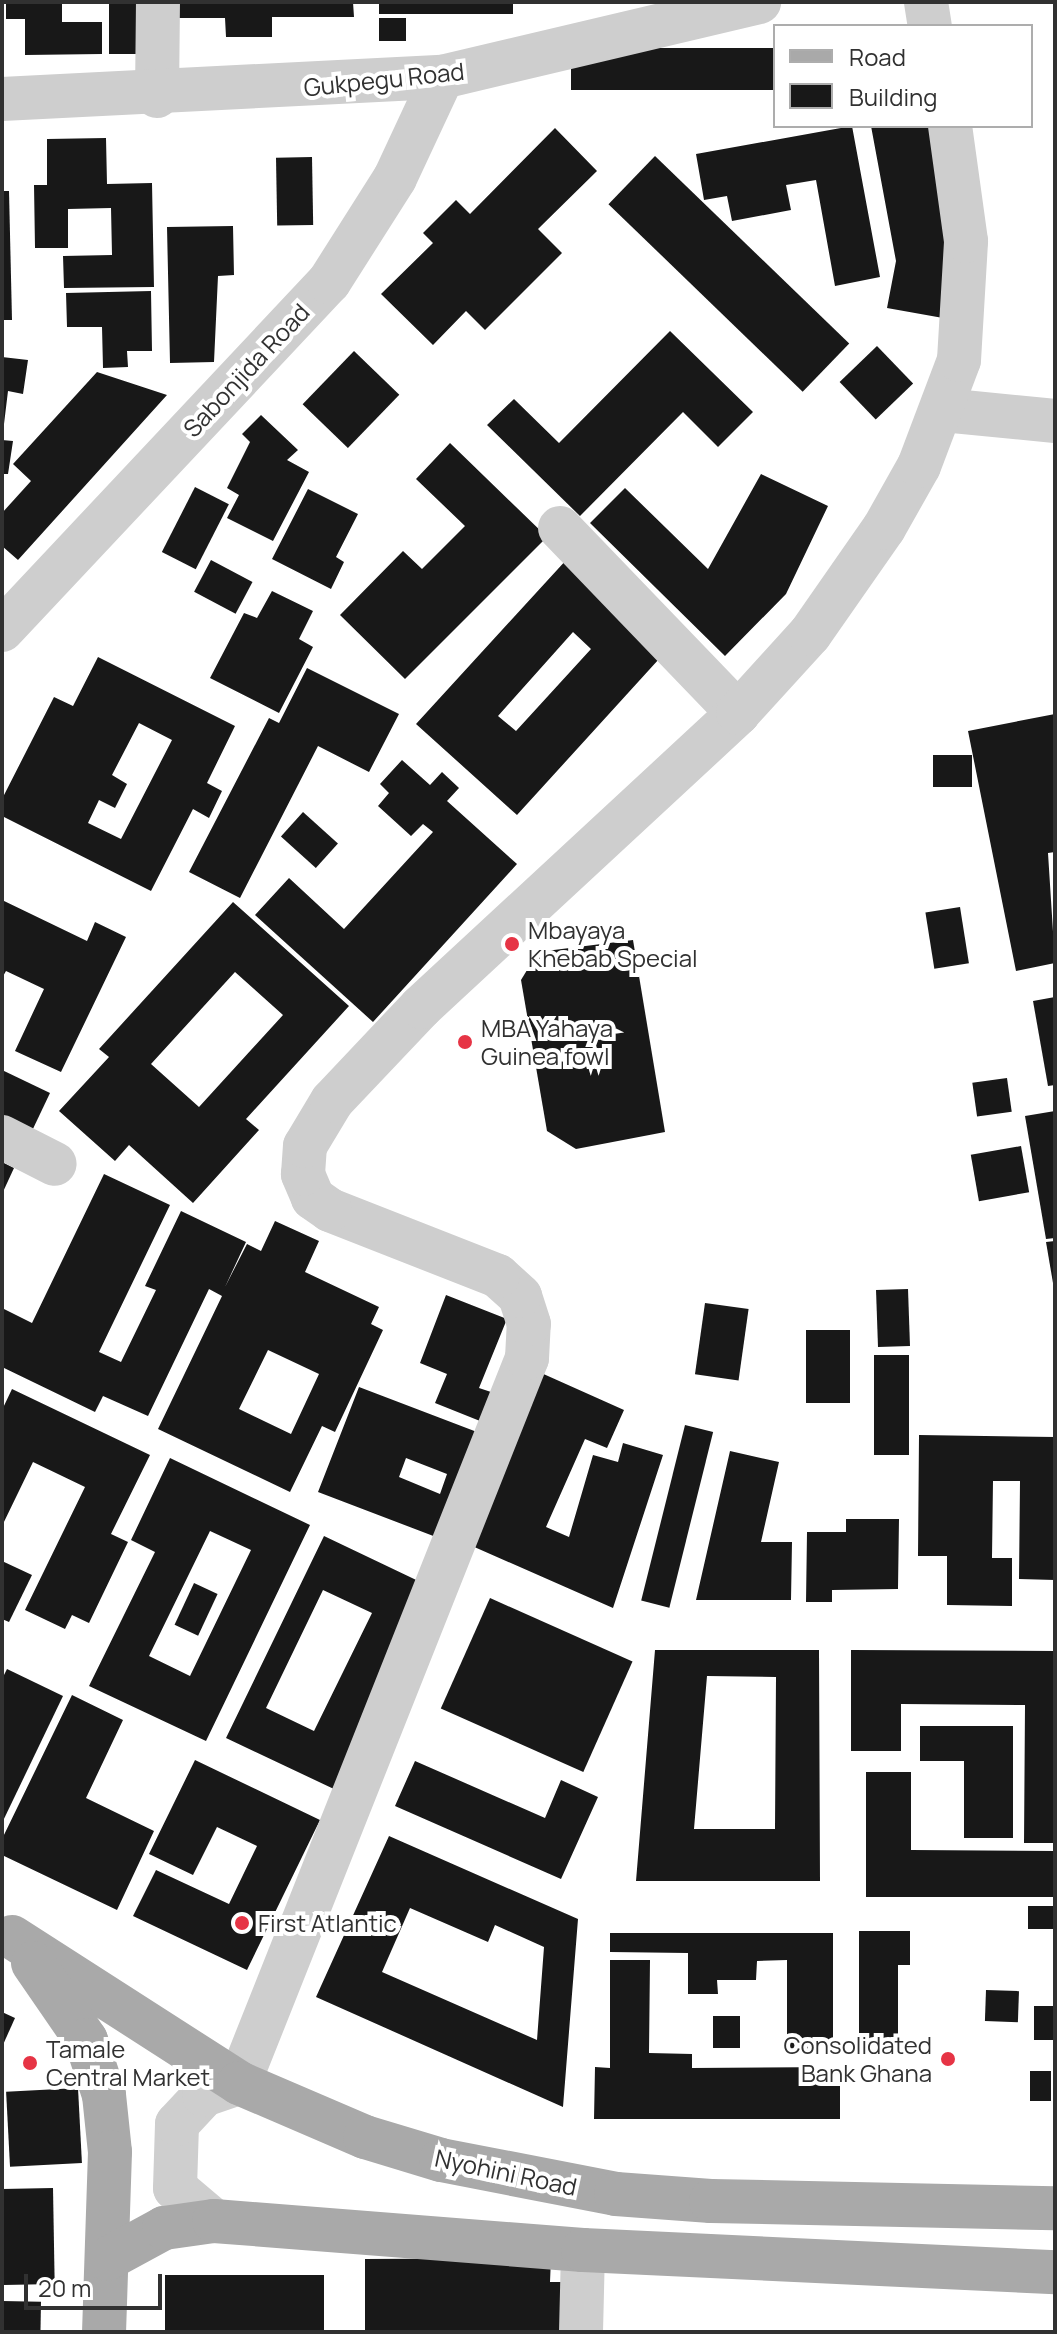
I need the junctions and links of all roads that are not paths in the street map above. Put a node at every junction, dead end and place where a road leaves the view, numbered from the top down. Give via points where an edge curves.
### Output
1 (158, 2) edge
2 (759, 2) edge
3 (926, 2) edge
4 (930, 24) edge
5 (442, 77) junction
6 (157, 96) junction
7 (2, 99) edge
8 (950, 128) edge
9 (943, 410) junction
10 (1055, 421) edge
11 (560, 528) dead end
12 (2, 630) edge
13 (738, 713) junction
14 (2, 1137) edge
15 (55, 1164) dead end
16 (7, 1935) edge
17 (239, 2083) junction
18 (1055, 2208) edge
19 (214, 2221) junction
20 (583, 2250) junction
21 (107, 2259) junction
22 (1055, 2272) edge
23 (104, 2332) edge
24 (581, 2332) edge

1 - 6 street
2 - 5 street, Gukpegu Road
3 - 4 street
5 - 6 street, Gukpegu Road
5 - 12 street, Sabonjida Road via 395,178 329,282
6 - 7 street, Gukpegu Road
8 - 9 street via 961,182 967,304
9 - 10 street
9 - 13 street via 919,466 853,578
11 - 13 street
13 - 17 street via 421,1007 332,1101 305,1146 303,1174 313,1198 330,1210 498,1276 520,1296 529,1324 527,1358
14 - 15 street
16 - 17 main road, Nyohini Road
16 - 21 main road via 86,2040 104,2095
17 - 18 main road, Nyohini Road via 365,2137 441,2160 616,2194 815,2208
17 - 19 street via 189,2107 172,2148 175,2188
19 - 20 main road
19 - 21 main road via 164,2228
20 - 22 main road
20 - 24 street
21 - 23 main road

